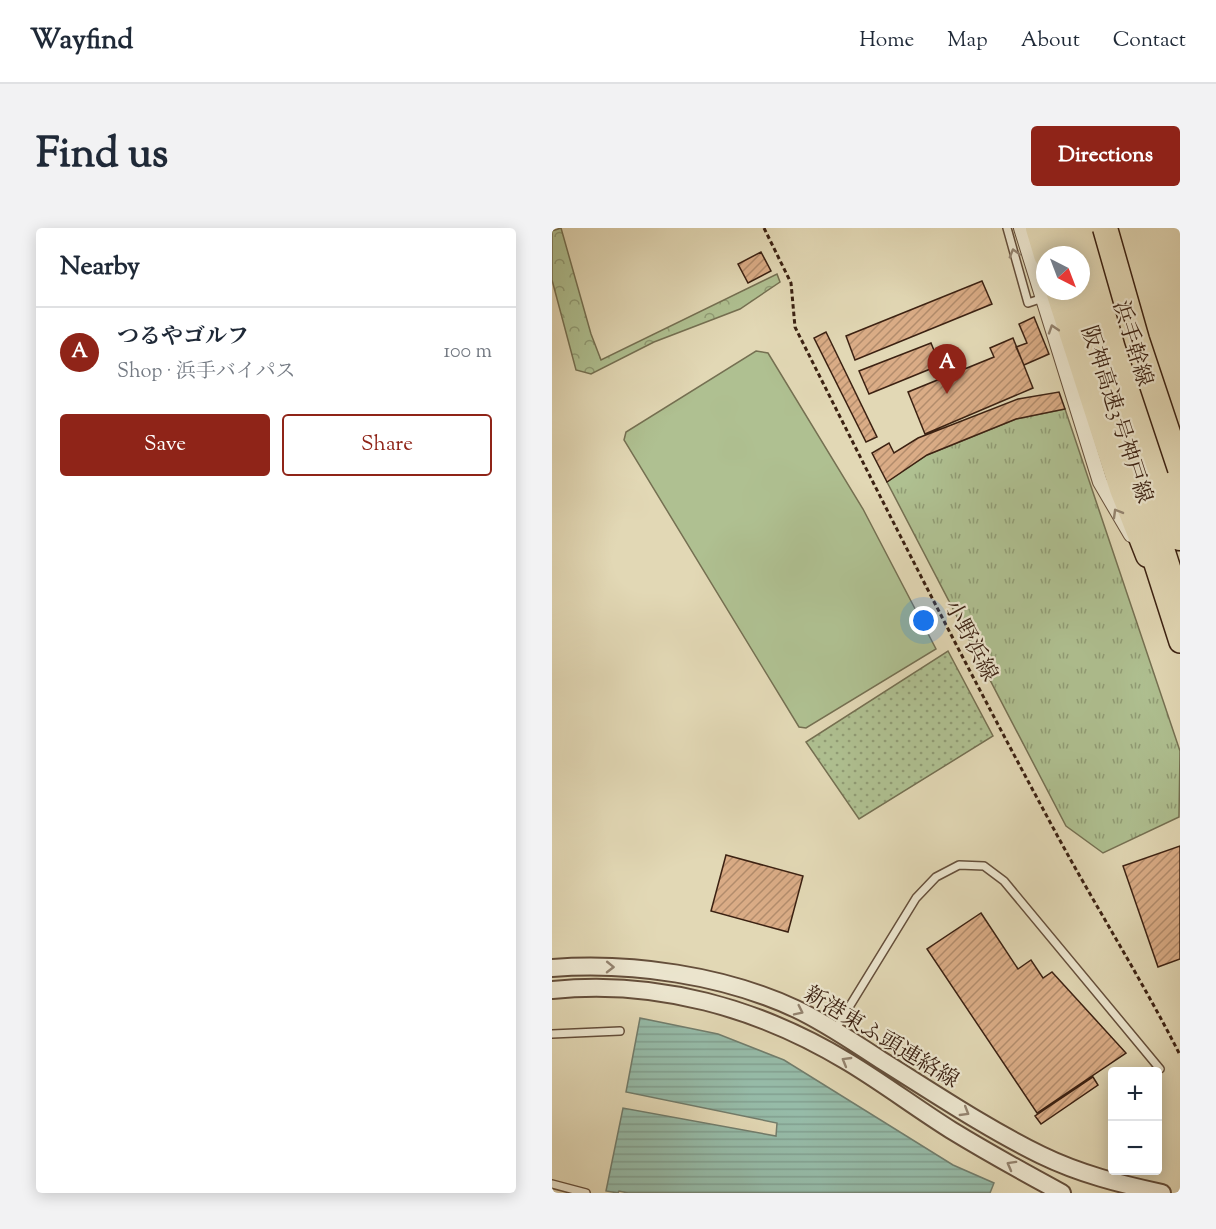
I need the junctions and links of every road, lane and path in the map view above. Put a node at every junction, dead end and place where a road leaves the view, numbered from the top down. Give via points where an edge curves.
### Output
1 (764, 228) edge
2 (1007, 228) edge
3 (1021, 228) edge
4 (1038, 228) edge
5 (1049, 228) edge
6 (1059, 228) edge
7 (1081, 228) edge
8 (1095, 228) edge
9 (1105, 228) edge
10 (1043, 246) edge
11 (1055, 246) edge
12 (1064, 246) edge
13 (1036, 262) edge
14 (1036, 300) edge
15 (1052, 300) edge
16 (1052, 300) edge
17 (1072, 300) edge
18 (1082, 300) edge
19 (1171, 431) edge
20 (1180, 469) edge
21 (1180, 494) edge
22 (1180, 538) edge
23 (1159, 580) junction
24 (1180, 606) edge
25 (1180, 642) edge
26 (552, 968) edge
27 (552, 990) edge
28 (835, 1030) junction
29 (620, 1031) dead end
30 (552, 1034) edge
31 (1180, 1056) edge
32 (1158, 1067) edge
33 (1070, 1167) junction
34 (552, 1184) edge
35 (1096, 1186) edge
36 (586, 1193) edge
37 (1064, 1193) edge
38 (1162, 1193) edge

1 - 31 path, 小野浜線 via 791,283 795,327 930,595
14 -> 2 lane via 1028,303
3 - 13 street
4 - 10 highway
5 - 11 main road
6 - 12 highway
7 - 22 highway, 阪神高速3号神戸線
8 - 19 main road, 浜手幹線
9 - 20 highway, bridge
15 - 23 highway
23 -> 16 street via 1100,482
17 - 23 main road, 浜手幹線
18 - 24 highway, 阪神高速3号神戸線
19 - 21 main road, 浜手幹線
23 - 25 main road, 浜手幹線
26 -> 28 street, 新港東ふ頭連絡線 via 615,966 681,974 744,989 795,1008
37 -> 27 street, 新港東ふ頭連絡線 via 950,1129 847,1061 757,1016 644,990
28 - 32 lane via 916,898 936,877 959,865 984,866 1004,881
28 -> 33 street, 新港東ふ頭連絡線 via 968,1114
29 - 30 lane
33 - 35 street, 新港東ふ頭連絡線
33 - 37 street
34 - 36 lane
35 - 38 street, 新港東ふ頭連絡線

